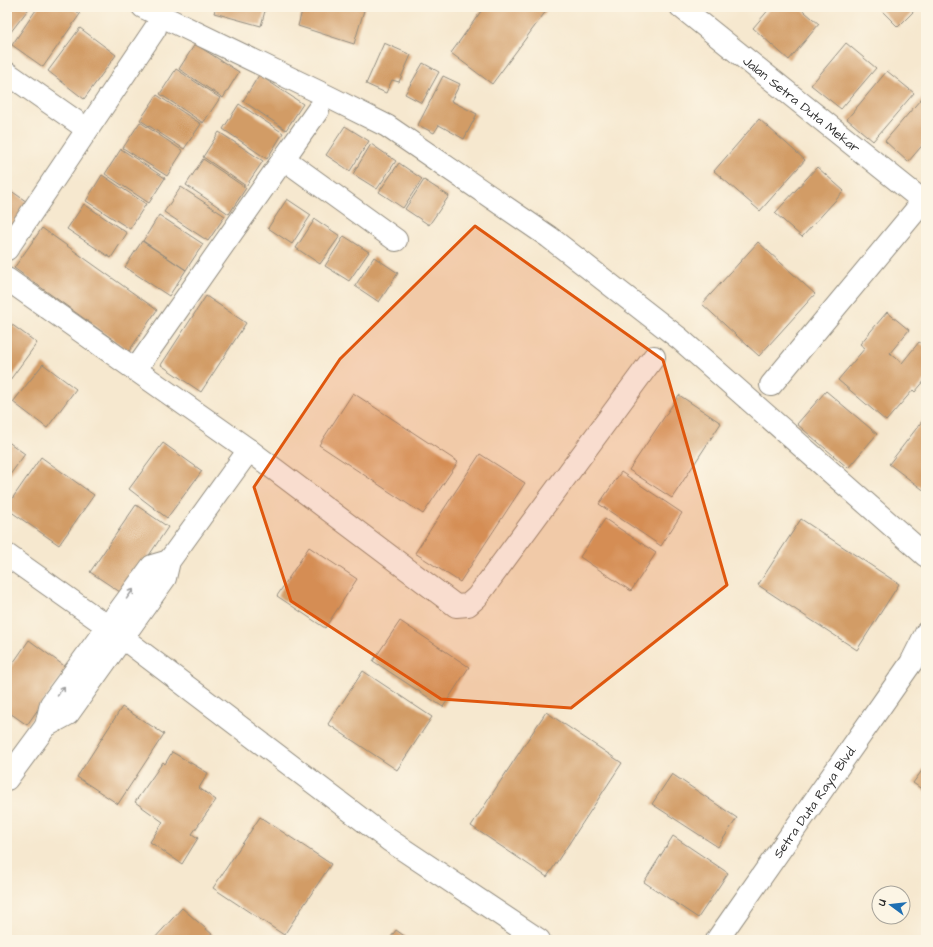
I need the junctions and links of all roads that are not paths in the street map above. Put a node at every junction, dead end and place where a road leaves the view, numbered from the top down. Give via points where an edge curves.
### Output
1 (143, 7) edge
2 (681, 7) edge
3 (155, 29) dead end
4 (7, 73) edge
5 (318, 110) dead end
6 (87, 129) junction
7 (284, 160) junction
8 (925, 200) edge
9 (396, 240) dead end
10 (7, 248) edge
11 (7, 279) edge
12 (654, 357) dead end
13 (136, 369) junction
14 (771, 386) dead end
15 (249, 450) junction
16 (7, 555) edge
17 (926, 556) edge
18 (115, 632) junction
19 (926, 633) edge
20 (918, 657) edge
21 (7, 779) edge
22 (539, 940) edge
23 (717, 940) edge

1 - 17 street via 387,126 549,238 680,339
2 - 8 street, Jalan Setra Duta Mekar
3 - 6 street
4 - 6 street
5 - 7 street
6 - 10 street
7 - 9 street
7 - 13 street
8 - 14 street
11 - 13 street
12 - 15 street via 477,597 468,604 456,606
13 - 15 street
15 - 18 street via 169,561 165,578
16 - 18 street
18 - 21 street via 51,704 46,726
18 - 22 street via 389,840
19 - 20 street, Setra Duta Raya Blvd.
20 - 23 street, Setra Duta Raya Blvd.

